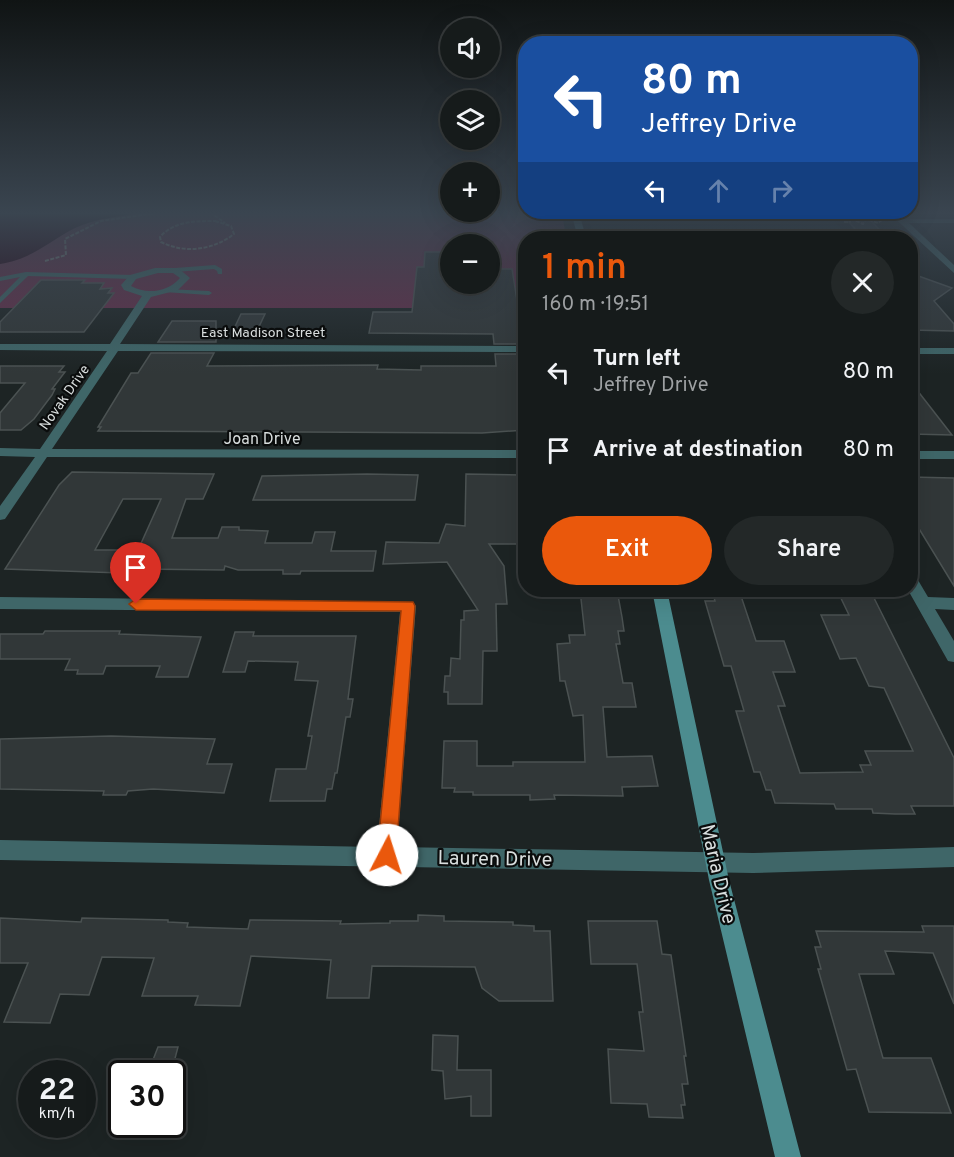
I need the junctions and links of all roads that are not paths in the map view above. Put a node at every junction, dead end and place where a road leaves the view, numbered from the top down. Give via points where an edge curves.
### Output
1 (175, 270) junction
2 (220, 273) dead end
3 (26, 274) junction
4 (133, 277) junction
5 (0, 279) edge
6 (166, 291) junction
7 (209, 293) dead end
8 (147, 294) junction
9 (0, 301) edge
10 (0, 347) edge
11 (114, 347) junction
12 (518, 349) edge
13 (918, 351) edge
14 (954, 351) edge
15 (0, 452) edge
16 (44, 452) junction
17 (518, 454) edge
18 (918, 454) edge
19 (954, 455) edge
20 (0, 516) edge
21 (918, 593) edge
22 (660, 597) edge
23 (0, 603) edge
24 (924, 603) junction
25 (954, 604) edge
26 (954, 656) edge
27 (0, 850) edge
28 (387, 855) junction
29 (954, 856) edge
30 (715, 863) junction
31 (788, 1157) edge

1 - 2 lane via 215,267
1 - 4 street via 148,271
1 - 6 street via 184,275 184,282
3 - 4 lane
3 - 5 lane
3 - 9 lane
4 - 8 street via 126,285 128,288
6 - 7 lane
6 - 8 street
8 - 11 street, Novak Drive
10 - 11 street, East Madison Street
11 - 12 street, East Madison Street
11 - 16 street, Novak Drive
13 - 14 street
15 - 16 street, Joan Drive
16 - 17 street, Joan Drive
16 - 20 street, Novak Drive
18 - 19 street
21 - 24 street
22 - 30 street, Maria Drive
23 - 28 street via 408,606
24 - 25 street
24 - 26 street
27 - 28 street, Lauren Drive
28 - 30 street, Lauren Drive
29 - 30 street, Lauren Drive
30 - 31 street, Maria Drive

